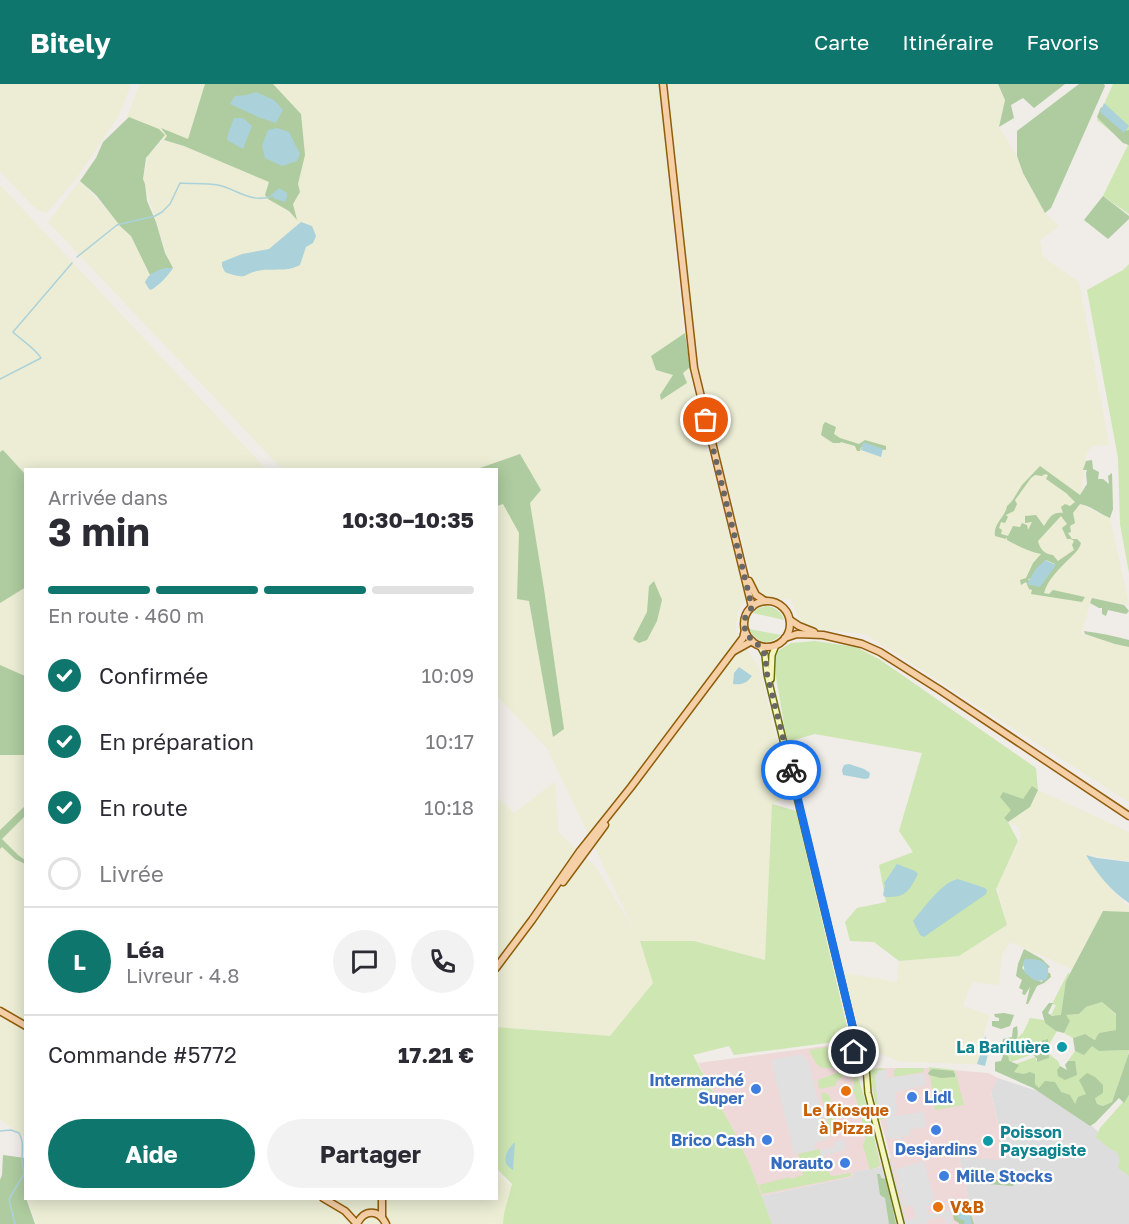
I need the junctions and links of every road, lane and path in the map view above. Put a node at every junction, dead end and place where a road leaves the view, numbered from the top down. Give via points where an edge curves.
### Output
1 (663, 84) edge
2 (742, 568) junction
3 (765, 601) junction
4 (752, 607) junction
5 (790, 620) junction
6 (745, 630) junction
7 (823, 636) junction
8 (785, 638) junction
9 (752, 641) junction
10 (776, 645) junction
11 (760, 646) junction
12 (732, 653) junction
13 (772, 690) junction
14 (1129, 816) edge
15 (498, 965) edge
16 (0, 1011) edge
17 (24, 1025) edge
18 (853, 1028) junction
19 (862, 1051) junction
20 (854, 1052) junction
21 (866, 1067) junction
22 (857, 1069) junction
23 (868, 1093) junction
24 (326, 1200) edge
25 (379, 1200) edge
26 (381, 1200) edge
27 (345, 1211) junction
28 (367, 1214) junction
29 (382, 1217) junction
30 (357, 1224) edge
31 (386, 1224) edge
32 (901, 1224) edge

1 - 2 main road via 694,368
2 - 3 main road via 756,595
2 - 4 main road
3 - 4 main road
3 - 5 main road via 778,604
4 - 6 main road via 745,618
5 - 7 main road
5 - 8 main road
6 - 9 main road
6 - 12 main road
7 - 8 main road via 797,634
7 - 14 main road via 862,644 879,652
8 - 10 main road
9 - 11 main road
9 - 12 main road
10 - 11 main road
10 - 13 main road via 771,665
11 - 13 main road
12 - 15 main road
13 - 18 main road
16 - 17 main road
18 - 19 main road
18 - 20 main road
19 - 20 main road
19 - 21 main road via 869,1059
20 - 22 main road via 850,1061
21 - 22 main road
21 - 23 main road
22 - 23 main road
23 - 32 main road
24 - 27 main road
25 - 28 main road
26 - 29 main road
27 - 28 main road
27 - 30 main road
28 - 29 main road
28 - 30 main road
29 - 31 main road

